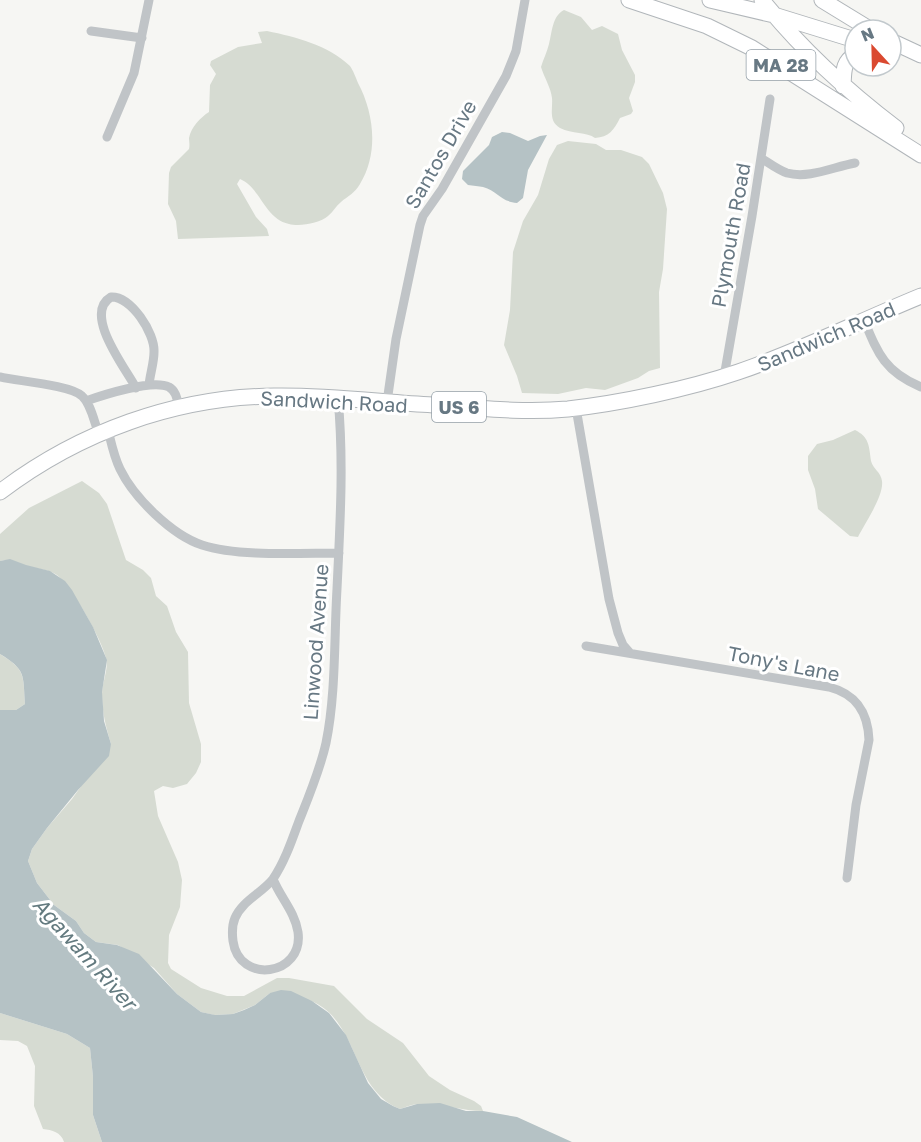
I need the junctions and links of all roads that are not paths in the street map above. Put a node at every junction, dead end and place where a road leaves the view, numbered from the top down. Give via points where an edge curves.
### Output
1 (149, 0) edge
2 (525, 0) edge
3 (629, 0) edge
4 (710, 0) edge
5 (762, 0) edge
6 (822, 0) edge
7 (774, 15) junction
8 (851, 18) edge
9 (91, 31) dead end
10 (843, 36) edge
11 (142, 38) junction
12 (903, 51) edge
13 (903, 53) edge
14 (921, 55) edge
15 (921, 60) edge
16 (844, 78) edge
17 (843, 86) junction
18 (770, 99) dead end
19 (107, 137) dead end
20 (921, 146) edge
21 (921, 154) edge
22 (761, 158) junction
23 (855, 163) dead end
24 (921, 296) edge
25 (864, 320) junction
26 (0, 377) edge
27 (724, 377) junction
28 (149, 385) junction
29 (921, 387) edge
30 (136, 388) junction
31 (338, 398) junction
32 (86, 401) junction
33 (387, 402) junction
34 (179, 407) junction
35 (576, 408) junction
36 (104, 432) junction
37 (0, 492) edge
38 (339, 553) junction
39 (586, 646) dead end
40 (630, 653) junction
41 (847, 878) dead end
42 (273, 879) junction

1 - 11 street
2 - 33 street, Santos Drive via 516,51 506,76 423,216 396,339
3 - 21 main road, MA 28 via 696,22 752,48
4 - 7 main road, MA 28
5 - 7 main road
6 - 8 main road
7 - 10 main road, MA 28
7 - 17 main road
9 - 11 street
11 - 19 street via 129,87
12 - 14 main road
13 - 15 main road
16 - 17 main road
17 - 20 main road
18 - 22 street, Plymouth Road
22 - 23 street via 796,174
22 - 27 street, Plymouth Road
24 - 25 main road, Sandwich Road / US 6
25 - 27 main road, Sandwich Road / US 6
25 - 29 street via 886,366
26 - 32 street via 69,390 81,394
27 - 35 main road, Sandwich Road / US 6
28 - 30 street
28 - 30 street via 154,354 148,331 133,308 121,298 111,297 102,312 107,339
28 - 34 street via 168,387 176,395
30 - 32 street
31 - 33 main road, Sandwich Road / US 6
31 - 34 main road, Sandwich Road / US 6 via 264,396
31 - 38 street, Linwood Avenue via 342,450
32 - 36 street
33 - 35 main road, Sandwich Road / US 6 via 519,410
34 - 36 main road, Sandwich Road / US 6
35 - 40 street via 609,599 618,633
36 - 37 main road, Sandwich Road / US 6 via 58,454
36 - 38 street via 120,469 139,496 169,526 190,540 235,550
38 - 42 street, Linwood Avenue via 326,743 294,835
39 - 40 street, Tony's Lane
40 - 41 street, Tony's Lane via 829,687 853,698 867,723 869,740
42 - 42 street, Linwood Avenue via 238,912 233,924 237,954 246,965 260,970 289,961 298,944 295,921

